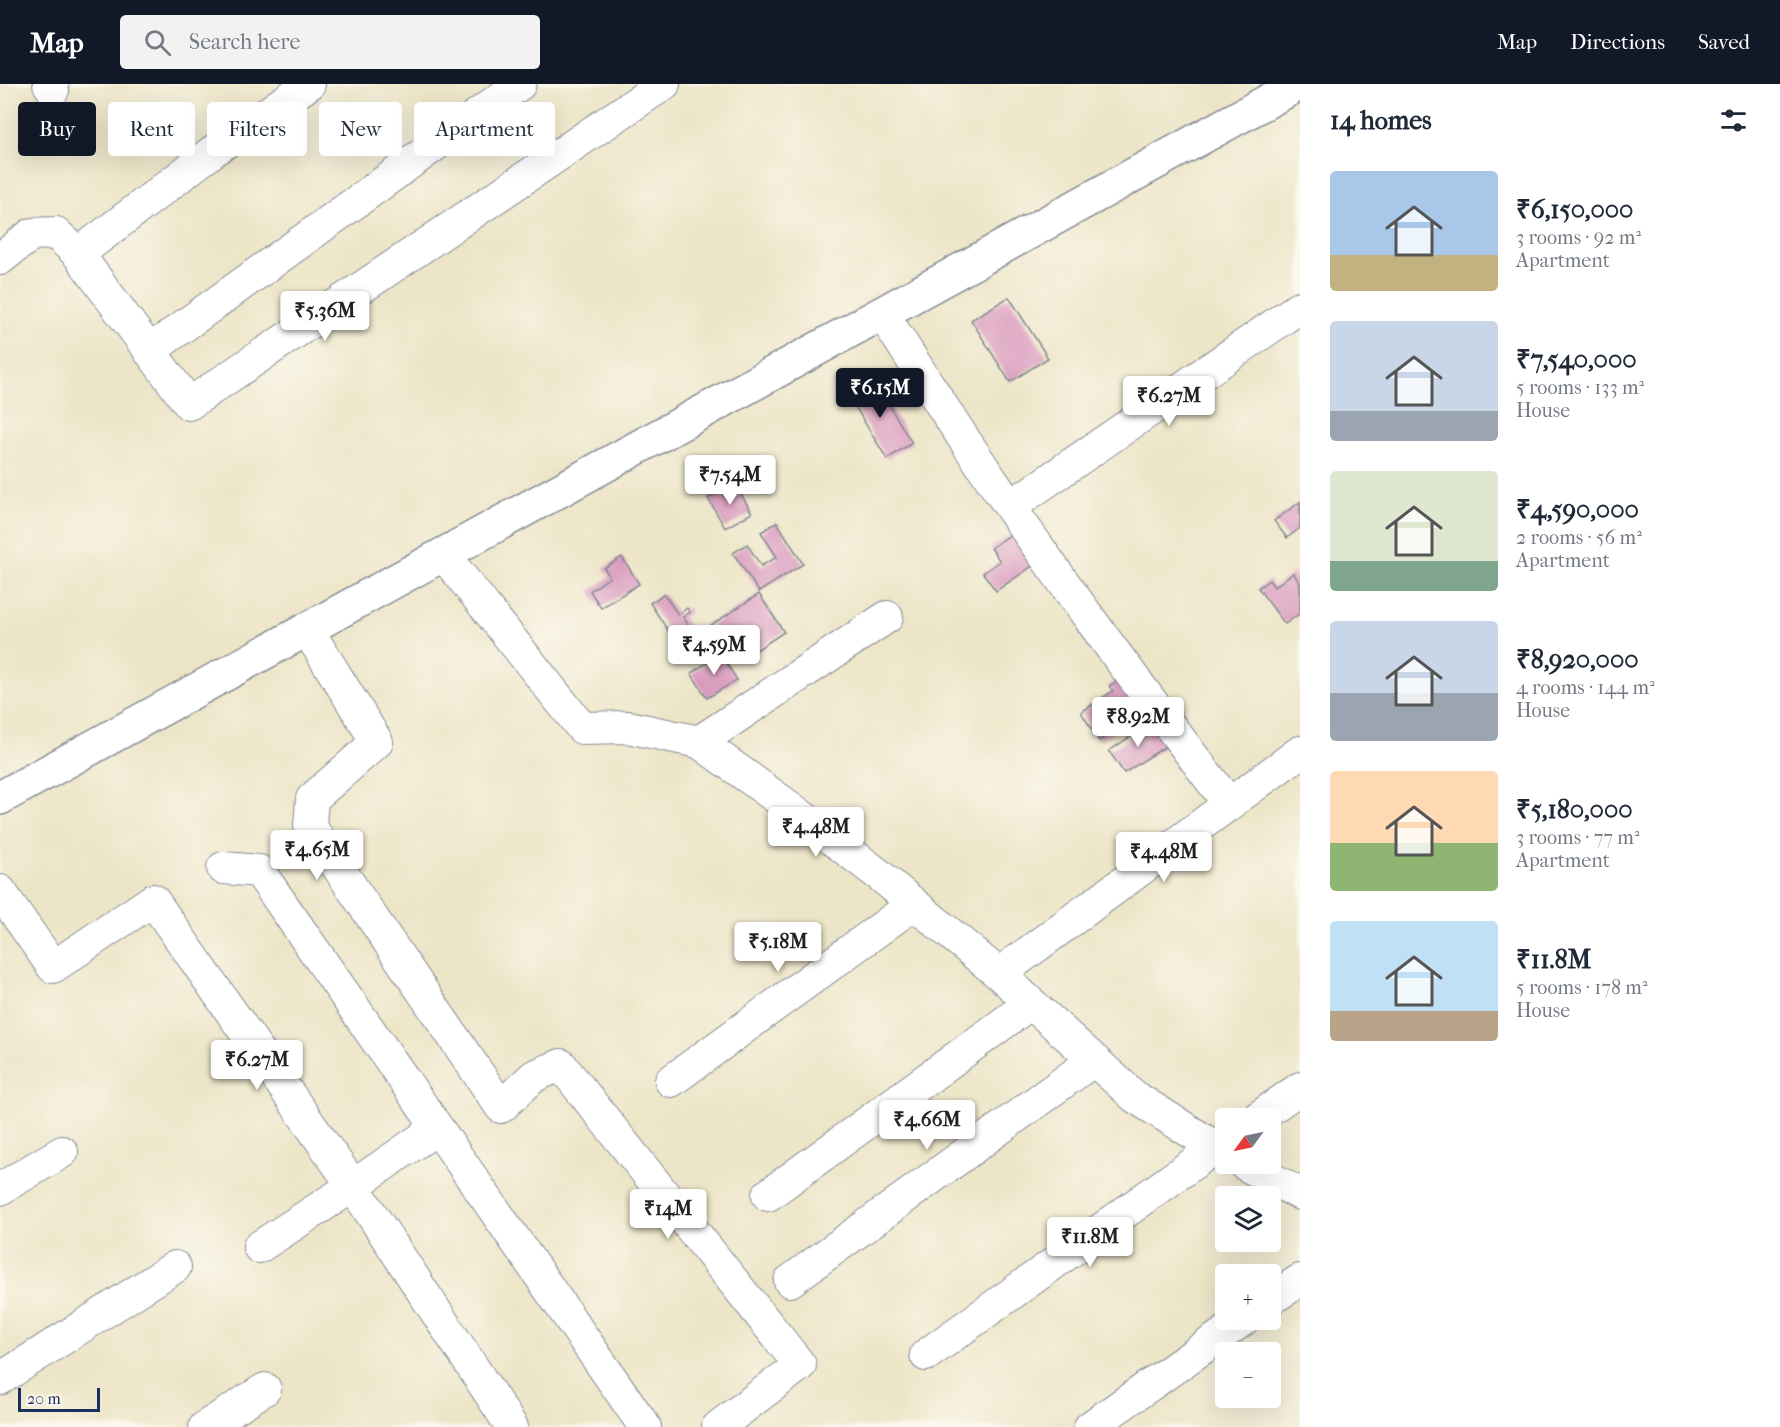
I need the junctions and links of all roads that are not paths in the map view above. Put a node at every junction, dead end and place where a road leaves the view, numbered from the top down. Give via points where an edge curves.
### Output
1 (309, 84) edge
2 (520, 84) edge
3 (664, 84) edge
4 (1299, 84) edge
5 (3, 249) edge
6 (78, 254) junction
7 (1300, 307) edge
8 (882, 313) junction
9 (149, 351) junction
10 (1011, 506) junction
11 (443, 554) junction
12 (887, 617) dead end
13 (307, 629) junction
14 (699, 742) junction
15 (1300, 752) edge
16 (0, 798) edge
17 (1230, 805) junction
18 (223, 868) dead end
19 (0, 891) edge
20 (914, 904) junction
21 (999, 974) junction
22 (1031, 1003) junction
23 (1094, 1060) junction
24 (671, 1081) dead end
25 (1300, 1088) edge
26 (1272, 1108) edge
27 (437, 1128) junction
28 (1215, 1144) edge
29 (62, 1152) dead end
30 (1215, 1153) edge
31 (1263, 1174) edge
32 (353, 1186) junction
33 (0, 1189) edge
34 (1300, 1194) edge
35 (768, 1195) dead end
36 (260, 1247) dead end
37 (176, 1267) dead end
38 (1300, 1280) edge
39 (790, 1281) dead end
40 (1281, 1293) edge
41 (1229, 1330) edge
42 (926, 1355) dead end
43 (0, 1379) edge
44 (265, 1389) dead end
45 (205, 1427) edge
46 (512, 1427) edge
47 (645, 1427) edge
48 (718, 1427) edge
49 (1090, 1427) edge

1 - 6 street
2 - 9 street
3 - 9 street via 189,404
4 - 8 street
5 - 6 street via 33,234 56,233
6 - 9 street
7 - 10 street
8 - 10 street
8 - 11 street
10 - 17 street via 1133,678
11 - 13 street
11 - 14 street via 582,728 628,727
12 - 14 street
13 - 16 street
13 - 48 street via 377,742 312,799 310,826 501,1107 534,1076 561,1065 800,1365
14 - 20 street
15 - 17 street
17 - 21 street
18 - 27 street via 259,871
19 - 32 street via 53,968 153,900
20 - 21 street
20 - 24 street
21 - 22 street
22 - 23 street
22 - 35 street
23 - 28 street via 1135,1097
23 - 39 street
25 - 26 street
27 - 32 street
27 - 47 street
29 - 33 street
30 - 42 street
31 - 34 street
32 - 36 street
32 - 46 street
37 - 43 street
38 - 40 street
41 - 49 street
44 - 45 street

